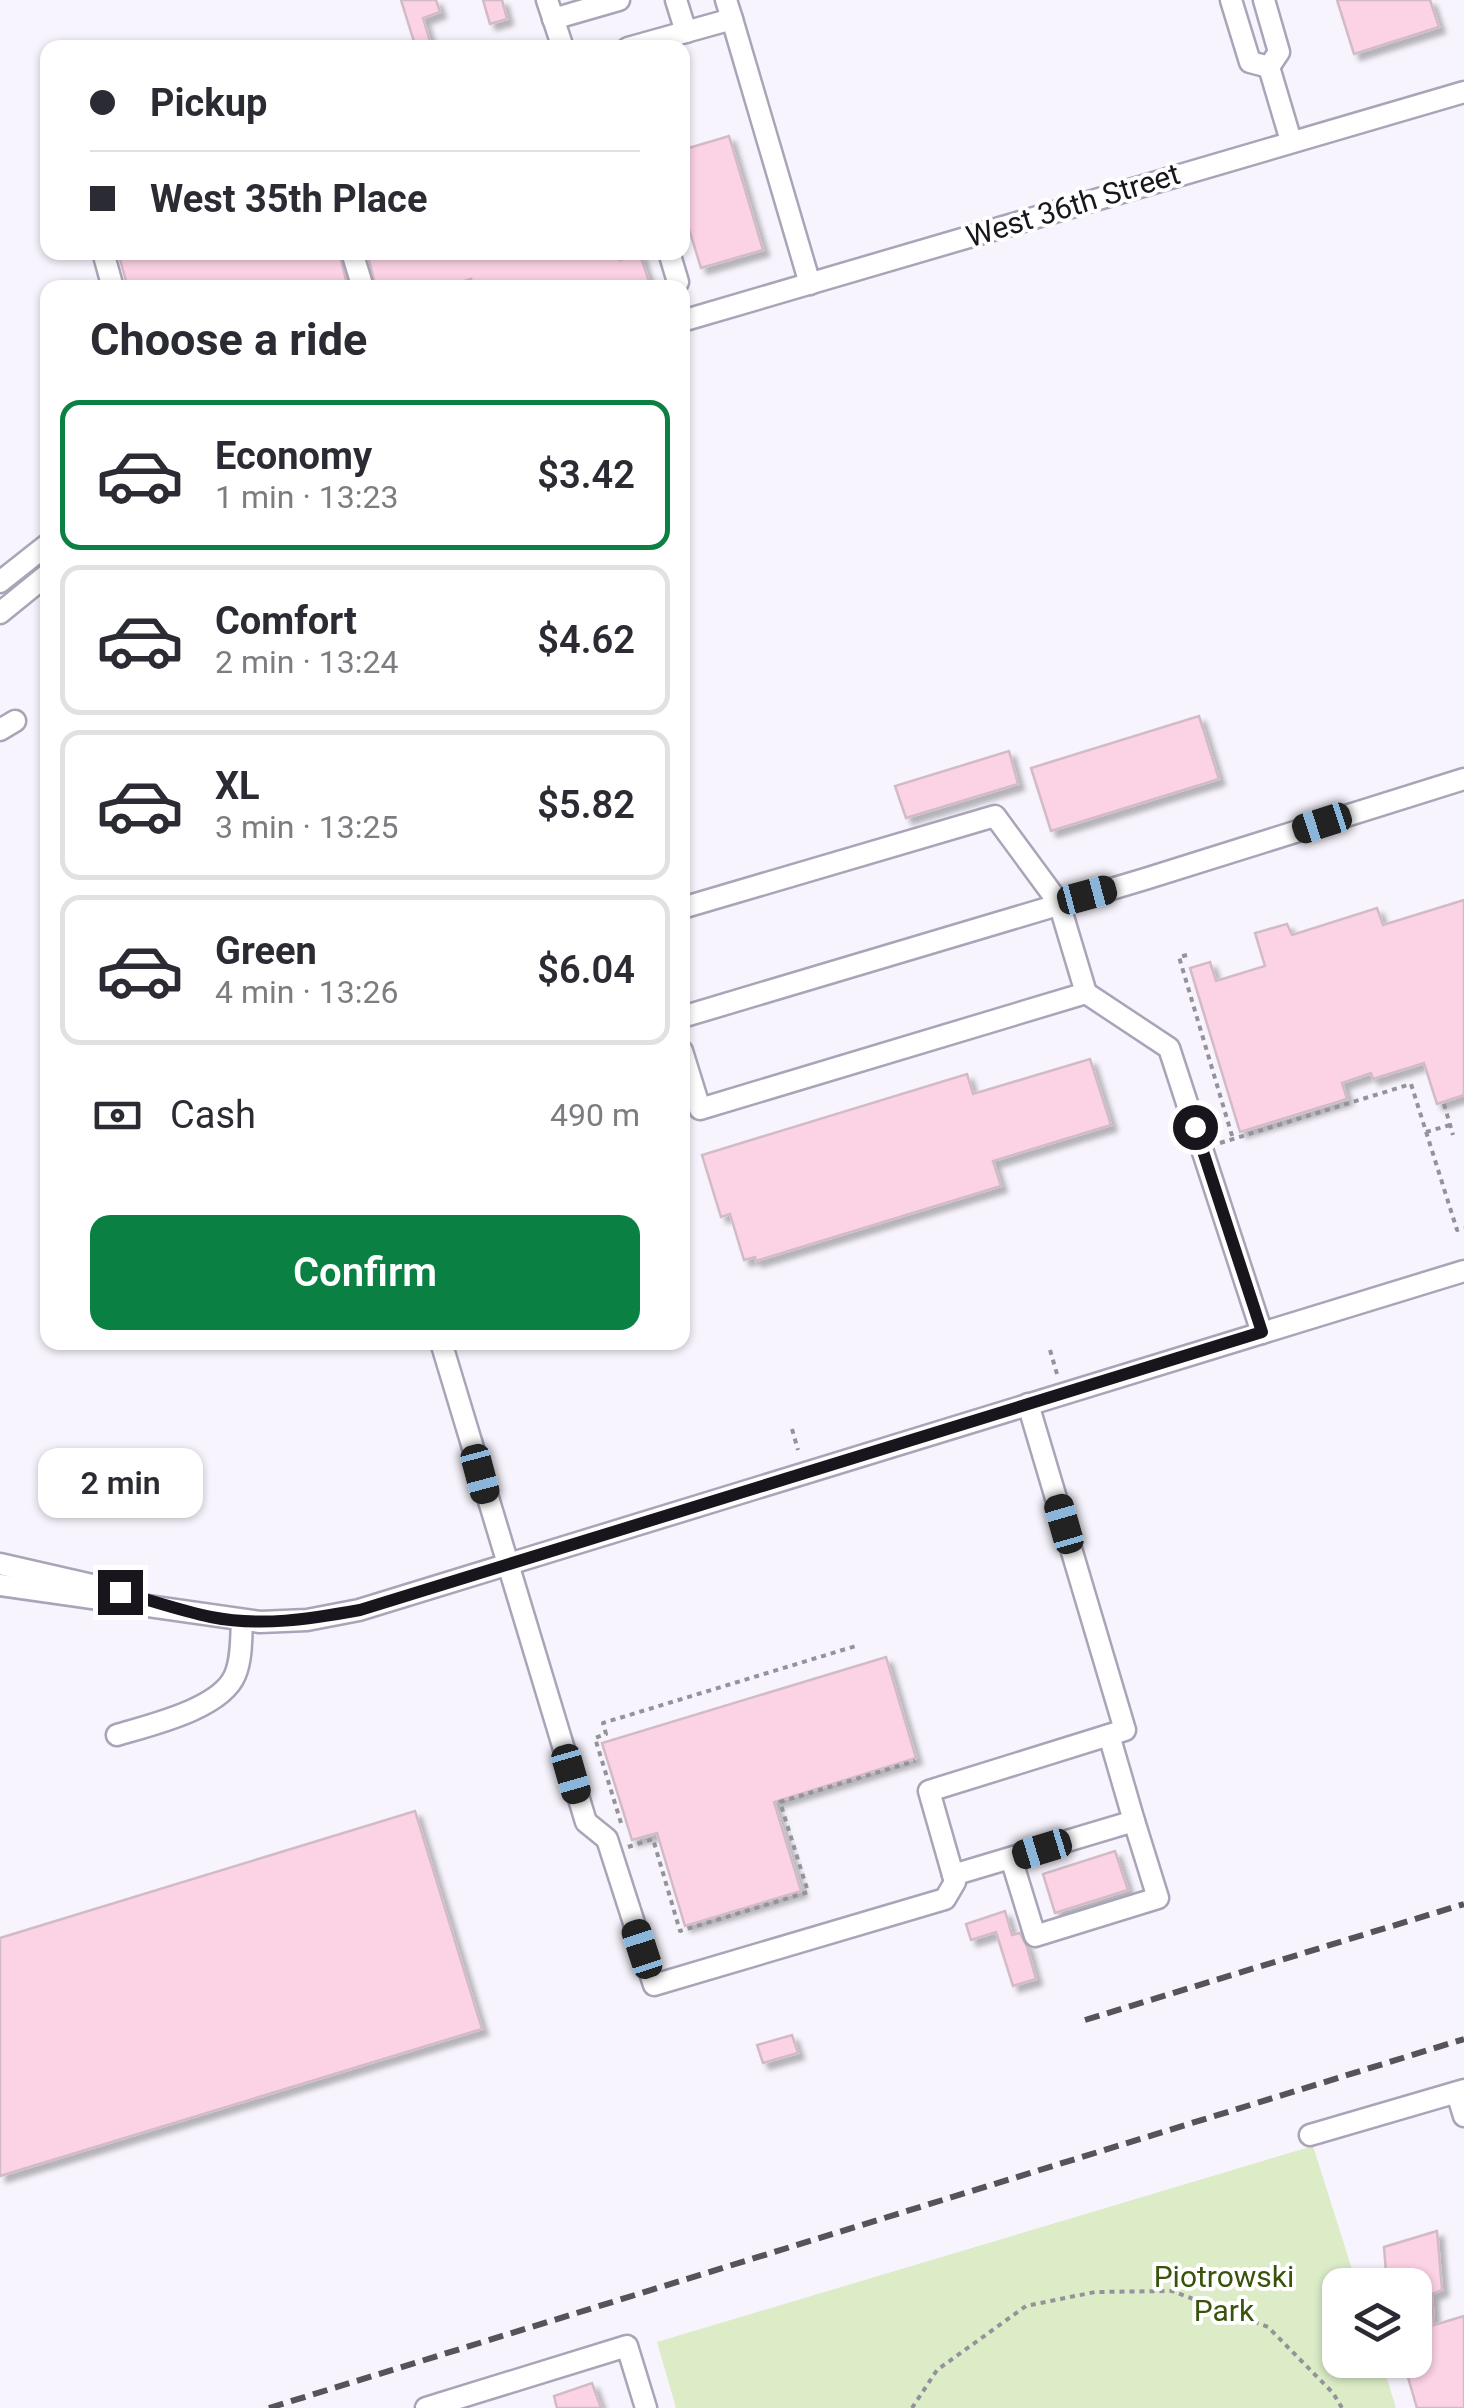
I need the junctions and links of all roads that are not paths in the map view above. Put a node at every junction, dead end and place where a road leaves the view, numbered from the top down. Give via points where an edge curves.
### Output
1 (619, 0) edge
2 (676, 0) edge
3 (1231, 0) edge
4 (1264, 0) edge
5 (550, 10) edge
6 (729, 10) edge
7 (686, 32) junction
8 (560, 40) edge
9 (657, 40) edge
10 (1269, 67) junction
11 (1464, 92) edge
12 (1291, 140) junction
13 (810, 284) junction
14 (690, 320) edge
15 (40, 550) edge
16 (40, 580) edge
17 (0, 582) edge
18 (0, 613) edge
19 (1464, 779) edge
20 (1058, 903) junction
21 (690, 906) edge
22 (1086, 993) junction
23 (690, 1015) edge
24 (690, 1077) edge
25 (1464, 1272) edge
26 (1262, 1332) junction
27 (443, 1350) edge
28 (1028, 1404) junction
29 (0, 1564) edge
30 (506, 1565) junction
31 (0, 1585) edge
32 (212, 1617) junction
33 (242, 1620) junction
34 (1108, 1735) junction
35 (117, 1736) dead end
36 (1134, 1821) junction
37 (1011, 1858) junction
38 (953, 1875) junction
39 (1460, 2092) edge
40 (1464, 2116) edge
41 (1310, 2134) dead end
42 (491, 2399) edge
43 (426, 2408) edge
44 (646, 2408) edge

1 - 5 street
2 - 7 street
3 - 10 street via 1250,62
4 - 10 street via 1279,52
5 - 8 street
6 - 7 street
6 - 13 street
7 - 9 street
10 - 12 street
11 - 12 street, West 36th Street
12 - 13 street, West 36th Street
13 - 14 street, West 36th Street
15 - 17 street
16 - 18 street
19 - 20 street
20 - 21 street via 995,816
20 - 22 street
20 - 23 street
22 - 24 street via 700,1109
22 - 26 street via 1169,1048
25 - 26 street
26 - 28 street
27 - 30 street
28 - 30 street
28 - 34 street via 1125,1730
29 - 32 street
30 - 33 street via 360,1610 307,1620
30 - 38 street via 586,1822 607,1840 654,1985 946,1900
31 - 32 street
32 - 33 street
33 - 35 street via 235,1675 224,1691 182,1715
34 - 36 street
34 - 38 street via 929,1791
36 - 37 street
36 - 37 street via 1158,1898 1035,1936
37 - 38 street
39 - 40 street
39 - 41 street
42 - 43 street
42 - 44 street via 627,2346

